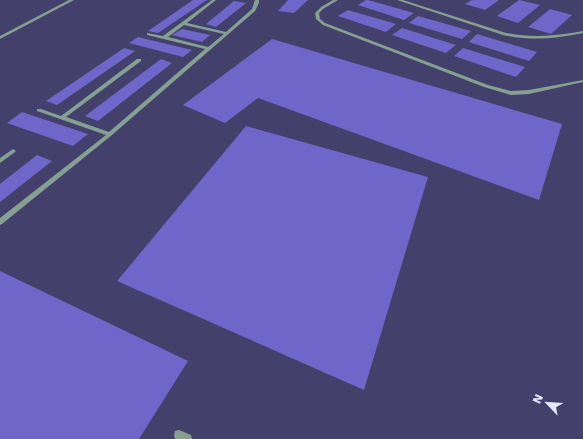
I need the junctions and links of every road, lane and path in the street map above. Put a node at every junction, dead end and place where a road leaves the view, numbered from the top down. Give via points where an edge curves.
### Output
1 (72, 0) edge
2 (214, 0) edge
3 (257, 0) edge
4 (336, 0) edge
5 (399, 0) edge
6 (183, 23) junction
7 (583, 32) edge
8 (227, 33) junction
9 (149, 34) dead end
10 (0, 38) edge
11 (164, 38) junction
12 (209, 49) junction
13 (139, 60) dead end
14 (583, 81) edge
15 (39, 110) dead end
16 (61, 118) junction
17 (110, 134) junction
18 (12, 151) dead end
19 (0, 161) edge
20 (0, 222) edge

1 - 10 street
2 - 6 street
3 - 8 street via 254,10
4 - 14 street via 317,13 318,19 324,24 486,86 511,93
5 - 7 street via 523,38 541,39
6 - 8 street
6 - 11 street
8 - 12 street
9 - 11 street
11 - 12 street
12 - 17 street
13 - 16 street
15 - 16 street
16 - 17 street
17 - 20 street
18 - 19 street

